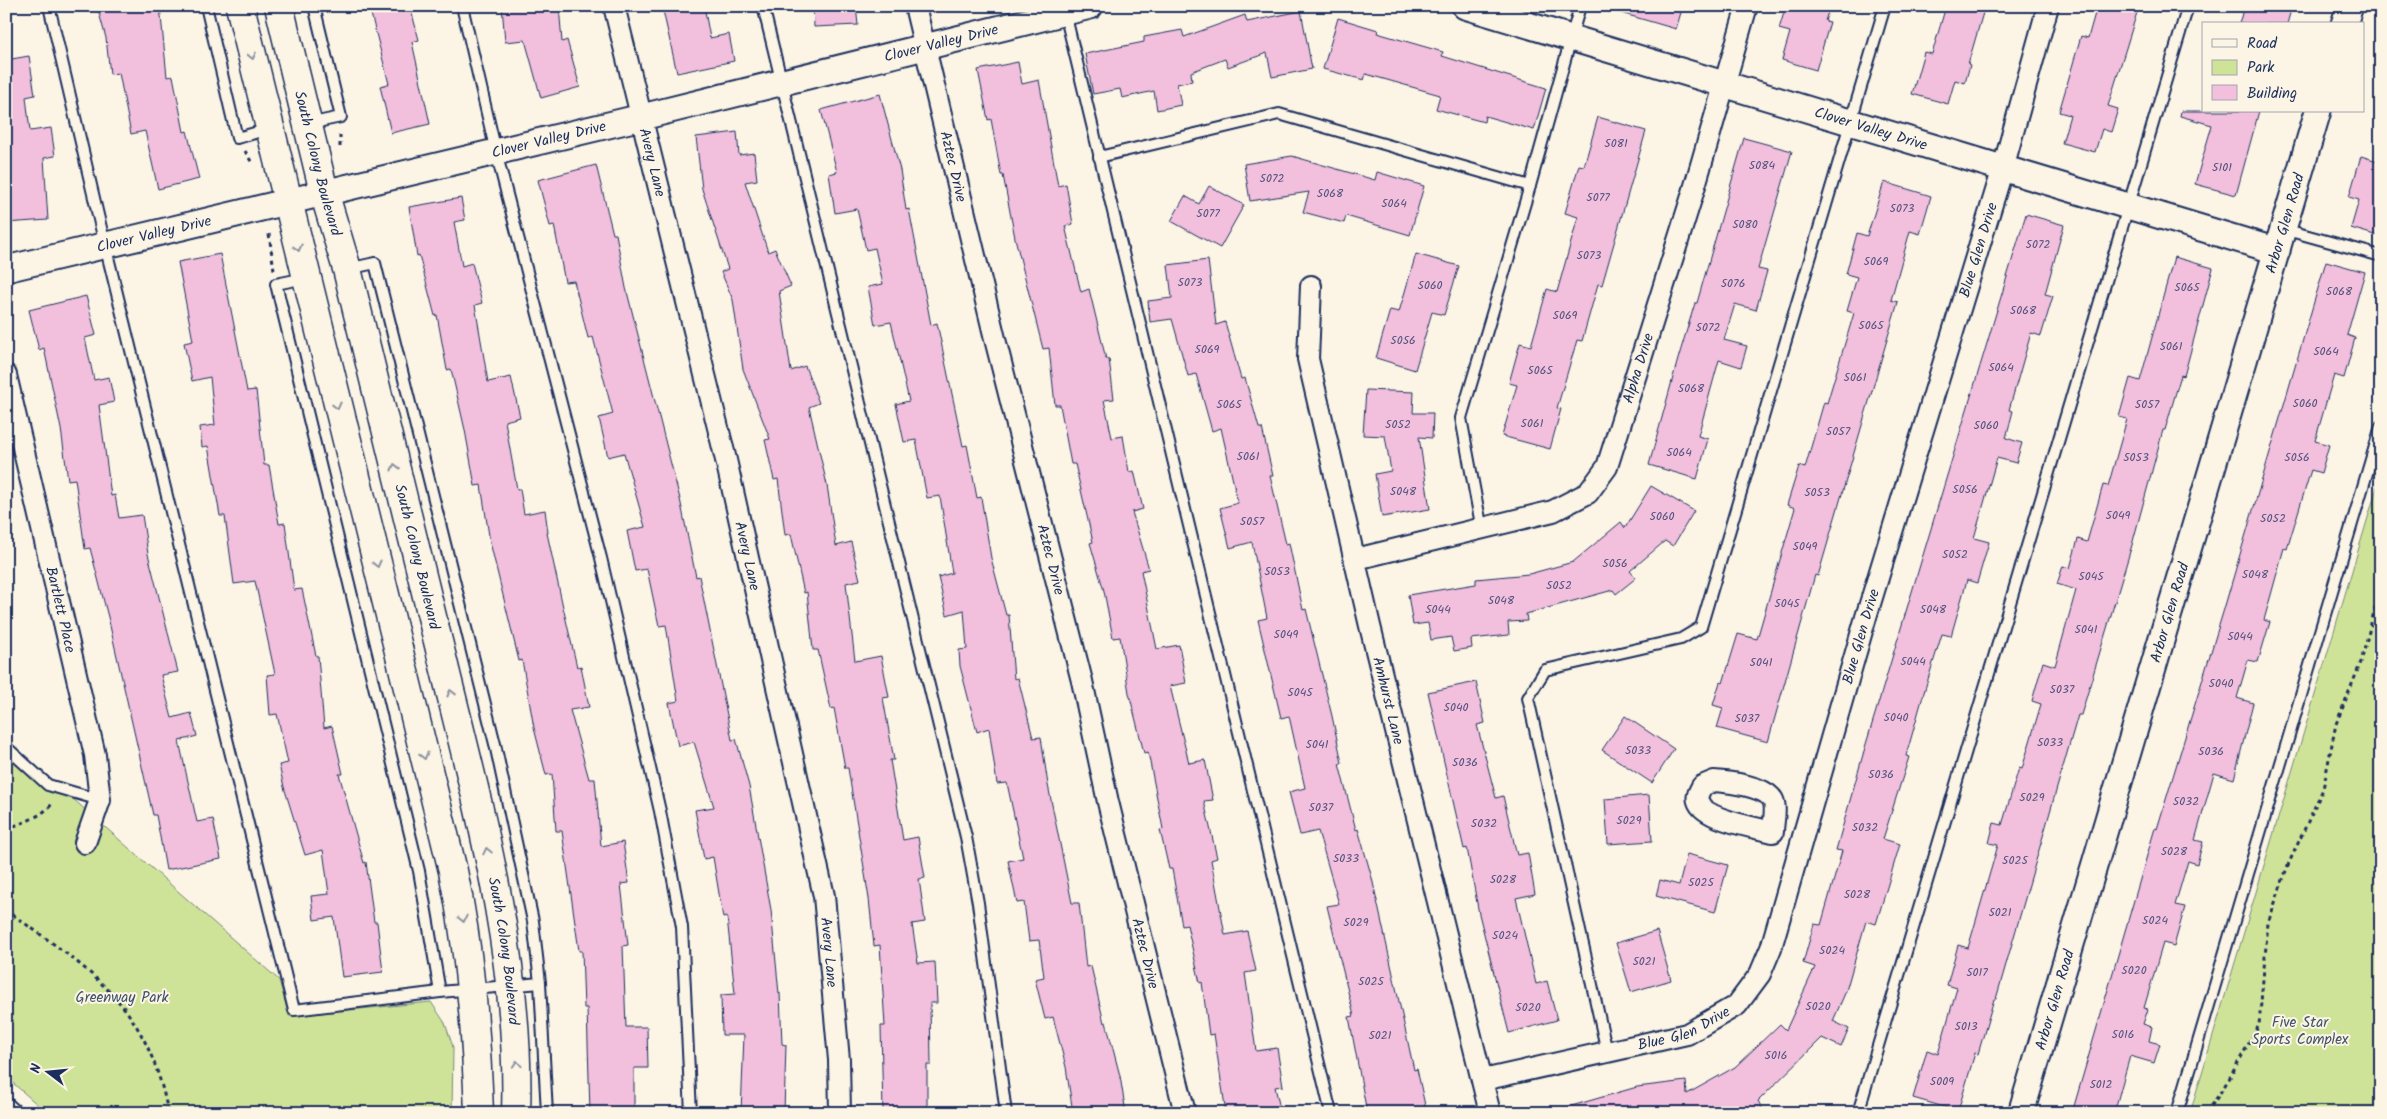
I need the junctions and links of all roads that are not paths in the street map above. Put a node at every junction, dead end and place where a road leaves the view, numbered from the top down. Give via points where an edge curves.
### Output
1 (49, 6) edge
2 (206, 6) edge
3 (240, 6) edge
4 (279, 6) edge
5 (314, 6) edge
6 (462, 6) edge
7 (614, 6) edge
8 (763, 6) edge
9 (915, 6) edge
10 (1090, 6) edge
11 (1465, 6) edge
12 (1580, 6) edge
13 (1747, 6) edge
14 (1885, 6) edge
15 (2048, 6) edge
16 (2188, 6) edge
17 (2350, 6) edge
18 (1065, 9) edge
19 (2345, 22) edge
20 (1571, 38) junction
21 (925, 47) junction
22 (781, 83) junction
23 (1724, 84) junction
24 (2318, 112) edge
25 (642, 117) junction
26 (1851, 122) junction
27 (308, 124) junction
28 (270, 129) junction
29 (496, 152) junction
30 (1099, 157) junction
31 (2003, 168) junction
32 (1530, 186) junction
33 (324, 192) junction
34 (287, 201) junction
35 (2130, 207) junction
36 (2280, 240) junction
37 (105, 245) junction
38 (2381, 256) edge
39 (6, 268) edge
40 (347, 269) junction
41 (305, 278) junction
42 (1311, 286) dead end
43 (6, 375) edge
44 (2381, 426) edge
45 (1482, 530) junction
46 (1356, 559) junction
47 (6, 747) edge
48 (100, 800) junction
49 (1772, 832) dead end
50 (1802, 840) junction
51 (85, 843) dead end
52 (540, 983) junction
53 (511, 985) junction
54 (471, 989) junction
55 (440, 992) junction
56 (1607, 1052) junction
57 (1483, 1080) junction
58 (6, 1102) edge
59 (18, 1113) edge
60 (479, 1113) edge
61 (516, 1113) edge
62 (547, 1113) edge
63 (691, 1113) edge
64 (840, 1113) edge
65 (1006, 1113) edge
66 (1184, 1113) edge
67 (1331, 1113) edge
68 (1490, 1113) edge
69 (1858, 1113) edge
70 (2021, 1113) edge
71 (2178, 1113) edge

1 - 37 lane
2 - 28 lane via 237,138
3 -> 28 main road
4 - 27 main road, South Colony Boulevard
5 - 27 lane via 340,117
6 - 29 lane
7 - 25 street, Avery Lane
8 - 22 lane
9 - 21 street, Aztec Drive
10 - 18 street, Clover Valley Drive
11 - 20 street, Clover Valley Drive
12 - 20 lane
13 - 23 street, Alpha Drive
14 - 26 lane
15 - 31 street, Blue Glen Drive
16 - 35 lane
17 - 19 street
18 - 21 street, Clover Valley Drive
18 - 30 lane
20 - 23 street, Clover Valley Drive
20 - 32 lane
21 - 22 street, Clover Valley Drive
21 - 66 street, Aztec Drive via 1082,681 1108,802
22 - 25 street, Clover Valley Drive
22 - 65 lane via 966,836
23 - 26 street, Clover Valley Drive
23 - 45 street, Alpha Drive via 1607,467 1588,493 1570,504
24 - 36 street, Arbor Glen Road
25 - 29 street, Clover Valley Drive
25 - 64 street, Avery Lane via 726,460 824,896 839,1060
26 - 31 street, Clover Valley Drive
26 - 56 lane via 1701,627 1681,639 1544,670 1528,698
27 - 33 main road, South Colony Boulevard
28 - 34 main road
29 - 33 street, Clover Valley Drive
29 - 63 lane via 601,558 660,811 682,927
30 - 32 lane via 1279,114
30 - 67 lane
31 - 35 street, Clover Valley Drive
31 - 50 street, Blue Glen Drive
32 - 45 lane via 1461,418
33 - 34 street, Clover Valley Drive
33 - 40 main road, South Colony Boulevard
34 - 37 street, Clover Valley Drive
34 -> 41 main road
35 - 36 street, Clover Valley Drive
35 - 69 lane
36 - 38 lane
36 - 70 street, Arbor Glen Road
37 - 39 street, Clover Valley Drive
37 - 55 lane via 294,1010
40 - 52 lane via 375,263 495,744 533,921
53 -> 40 main road, South Colony Boulevard via 470,769
41 -> 54 main road via 453,871 466,933
41 - 55 lane via 276,284 419,871
42 - 46 street, Amhurst Lane via 1308,359
43 - 48 street, Bartlett Place via 96,755
44 - 71 lane
45 - 46 street, Alpha Drive
46 - 57 street, Amhurst Lane
47 - 48 lane via 48,785
48 - 51 street, Bartlett Place
49 - 50 street
50 - 56 street, Blue Glen Drive via 1771,948 1760,974 1737,1005 1687,1034
52 - 53 lane
52 - 62 lane
53 - 54 lane
61 -> 53 main road, South Colony Boulevard via 518,1077
54 - 55 lane
54 - 60 main road
56 - 57 street, Blue Glen Drive
57 - 68 street, Amhurst Lane
58 - 59 lane

